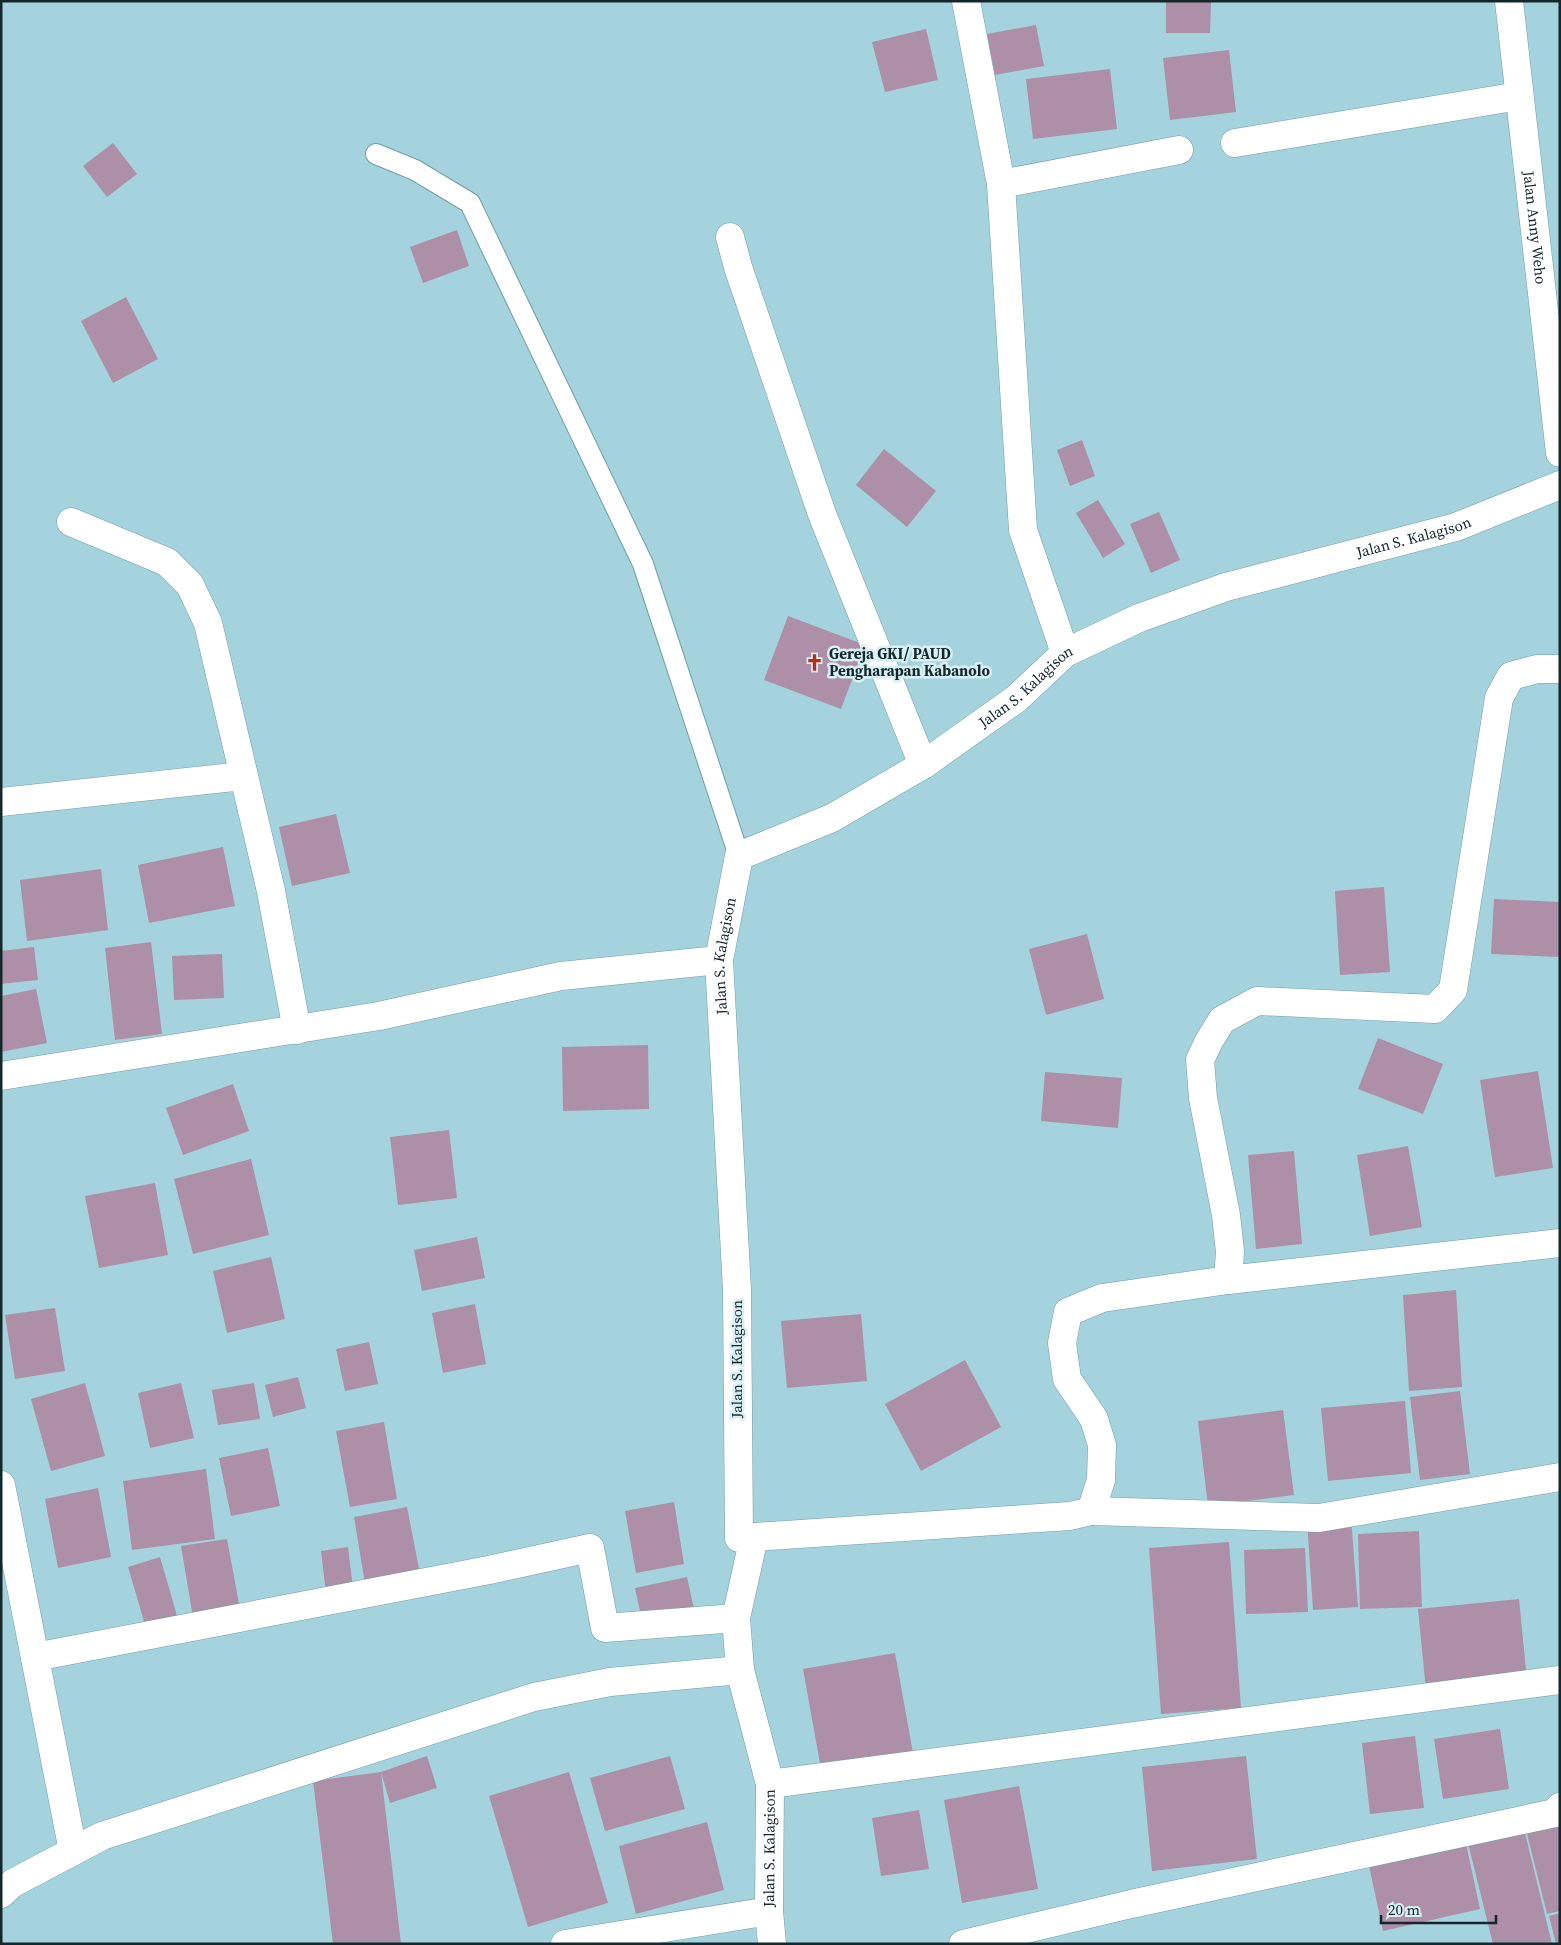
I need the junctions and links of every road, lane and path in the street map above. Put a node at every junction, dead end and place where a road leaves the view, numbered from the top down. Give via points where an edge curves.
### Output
1 (966, 1) edge
2 (1509, 1) edge
3 (1520, 96) junction
4 (1235, 143) dead end
5 (1179, 150) dead end
6 (376, 154) dead end
7 (1001, 184) junction
8 (730, 236) dead end
9 (1560, 453) edge
10 (1560, 485) edge
11 (71, 522) dead end
12 (1065, 653) junction
13 (1560, 669) edge
14 (923, 765) junction
15 (244, 776) junction
16 (1, 802) edge
17 (739, 856) junction
18 (719, 960) junction
19 (297, 1030) junction
20 (1, 1076) edge
21 (1560, 1243) edge
22 (1228, 1280) junction
23 (1560, 1477) edge
24 (1, 1485) edge
25 (1091, 1511) junction
26 (754, 1537) junction
27 (736, 1618) junction
28 (35, 1657) junction
29 (740, 1670) junction
30 (1560, 1680) edge
31 (770, 1784) junction
32 (1560, 1808) edge
33 (73, 1851) junction
34 (1, 1894) edge
35 (769, 1911) junction
36 (565, 1944) edge
37 (772, 1944) edge
38 (963, 1944) edge

1 - 7 street
2 - 3 street, Jalan Anny Weho
3 - 4 street
3 - 9 street, Jalan Anny Weho
5 - 7 street
6 - 17 lane via 415,170 470,203 643,564
7 - 12 street via 1023,530
8 - 14 street via 822,514
10 - 12 street, Jalan S. Kalagison via 1456,526 1226,587 1139,618
11 - 15 street via 167,562 190,585 208,623
12 - 14 street, Jalan S. Kalagison via 1016,699
13 - 22 street via 1537,669 1511,676 1499,698 1453,990 1435,1009 1257,1001 1222,1020 1209,1041 1200,1060 1203,1098 1226,1215 1230,1252
14 - 17 street, Jalan S. Kalagison via 832,818
15 - 16 street
15 - 19 street via 271,891
17 - 18 street, Jalan S. Kalagison
18 - 19 street via 561,976 379,1016
18 - 26 street, Jalan S. Kalagison via 737,1290 738,1538
19 - 20 street
21 - 22 street
22 - 25 street via 1102,1298 1068,1312 1062,1343 1067,1378 1094,1420 1102,1445 1101,1480
23 - 25 street via 1319,1518
24 - 28 street
25 - 26 street via 1070,1516
26 - 27 street, Jalan S. Kalagison
27 - 28 street via 605,1628 590,1548
27 - 29 street, Jalan S. Kalagison
28 - 33 street
29 - 31 street, Jalan S. Kalagison
29 - 33 street via 610,1682 534,1697 102,1836
30 - 31 street
31 - 35 street, Jalan S. Kalagison
32 - 38 street via 1555,1813 1131,1904
33 - 34 street via 14,1883
35 - 36 street
35 - 37 street, Jalan S. Kalagison

